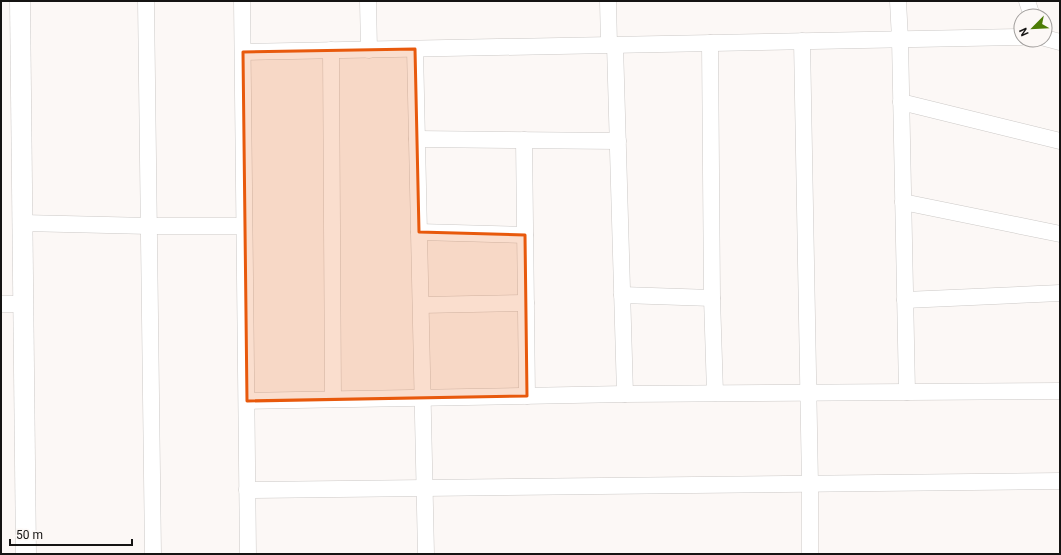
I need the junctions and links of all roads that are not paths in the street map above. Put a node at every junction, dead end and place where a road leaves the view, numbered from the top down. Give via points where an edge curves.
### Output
1 (20, 1) edge
2 (146, 1) edge
3 (242, 1) edge
4 (368, 1) edge
5 (608, 1) edge
6 (898, 1) edge
7 (1013, 37) edge
8 (900, 39) junction
9 (802, 41) junction
10 (710, 43) junction
11 (612, 45) junction
12 (415, 49) junction
13 (330, 50) junction
14 (369, 50) junction
15 (243, 52) junction
16 (901, 102) junction
17 (417, 139) junction
18 (524, 140) junction
19 (618, 141) junction
20 (1060, 141) edge
21 (903, 202) junction
22 (23, 223) junction
23 (148, 226) junction
24 (244, 226) junction
25 (419, 232) junction
26 (525, 234) junction
27 (1060, 234) edge
28 (1060, 293) edge
29 (622, 295) junction
30 (712, 298) junction
31 (905, 300) junction
32 (526, 303) junction
33 (1, 304) edge
34 (24, 304) junction
35 (421, 305) junction
36 (1060, 391) edge
37 (808, 392) junction
38 (907, 392) junction
39 (715, 393) junction
40 (625, 394) junction
41 (527, 396) junction
42 (423, 398) junction
43 (333, 399) junction
44 (247, 401) junction
45 (1060, 481) edge
46 (810, 484) junction
47 (425, 487) junction
48 (248, 490) junction
49 (26, 554) edge
50 (152, 554) edge
51 (248, 554) edge
52 (426, 554) edge
53 (810, 554) edge

1 - 22 street
2 - 23 street
3 - 15 street
4 - 14 street
5 - 11 street
6 - 8 street
7 - 8 street
8 - 9 street
8 - 16 street
9 - 10 street
9 - 37 street
10 - 11 street
10 - 30 street
11 - 12 street
11 - 19 street
12 - 14 street
12 - 17 street
13 - 14 street
13 - 15 street
13 - 43 street
15 - 24 street
16 - 20 street
16 - 21 street
17 - 18 street
17 - 25 street
18 - 19 street
18 - 26 street
19 - 29 street
21 - 27 street
21 - 31 street
22 - 23 street
22 - 34 street
23 - 24 street
23 - 50 street
24 - 44 street
25 - 26 street
25 - 35 street
26 - 32 street
28 - 31 street
29 - 30 street
29 - 40 street
30 - 39 street
31 - 38 street
32 - 35 street
32 - 41 street
33 - 34 street
34 - 49 street
35 - 42 street
36 - 38 street
37 - 38 street
37 - 39 street
37 - 46 street
39 - 40 street
40 - 41 street
41 - 42 street
42 - 43 street
42 - 47 street
43 - 44 street
44 - 48 street
45 - 46 street
46 - 47 street
46 - 53 street
47 - 48 street
47 - 52 street
48 - 51 street

